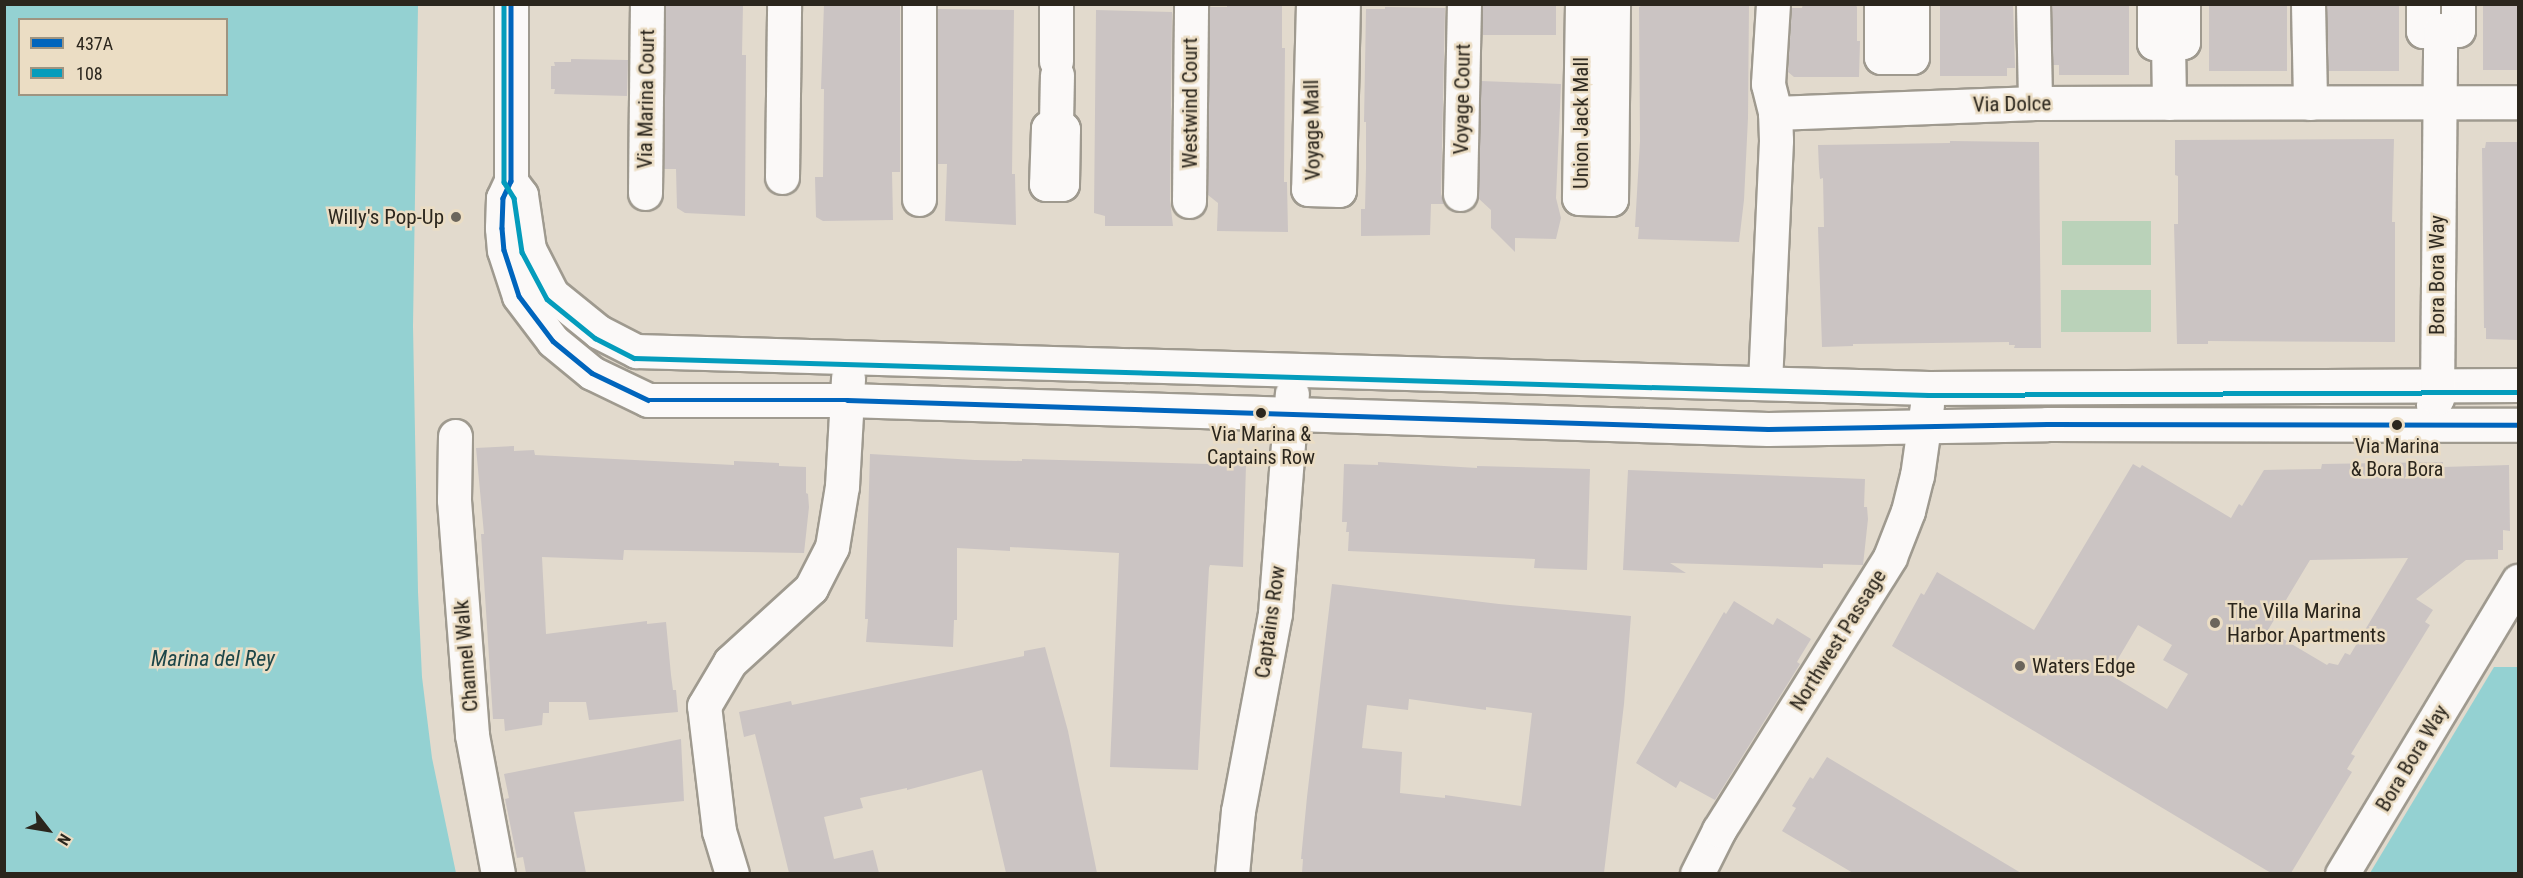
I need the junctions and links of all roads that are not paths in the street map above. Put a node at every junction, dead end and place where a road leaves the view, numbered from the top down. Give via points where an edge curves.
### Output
1 (511, 4) edge
2 (647, 4) edge
3 (784, 4) edge
4 (919, 4) edge
5 (1056, 4) edge
6 (1191, 4) edge
7 (1312, 4) edge
8 (1343, 4) edge
9 (1464, 4) edge
10 (1582, 4) edge
11 (1613, 4) edge
12 (1773, 4) edge
13 (1881, 4) edge
14 (1912, 4) edge
15 (2033, 4) edge
16 (2154, 4) edge
17 (2183, 4) edge
18 (2308, 4) edge
19 (2440, 13) edge
20 (2168, 43) junction
21 (1895, 57) junction
22 (2518, 102) edge
23 (2035, 103) junction
24 (2169, 103) junction
25 (2310, 103) junction
26 (2438, 103) junction
27 (1898, 107) junction
28 (1775, 114) junction
29 (1056, 122) dead end
30 (782, 177) dead end
31 (511, 182) junction
32 (645, 193) dead end
33 (1460, 194) dead end
34 (919, 199) dead end
35 (1189, 201) dead end
36 (848, 355) junction
37 (1294, 369) junction
38 (1765, 383) junction
39 (2518, 385) edge
40 (2437, 386) junction
41 (1928, 388) junction
42 (847, 400) junction
43 (1291, 415) junction
44 (2397, 423) junction
45 (1923, 424) junction
46 (2518, 425) edge
47 (455, 436) dead end
48 (2518, 580) edge
49 (498, 873) edge
50 (732, 873) edge
51 (1232, 873) edge
52 (1696, 873) edge
53 (2342, 873) edge

1 - 31 street
2 - 32 street, Via Marina Court
3 - 30 street
4 - 34 street
5 - 29 street
6 - 35 street, Westwind Court
7 - 8 street, Voyage Mall via 1308,189 1339,190
9 - 33 street, Voyage Court
10 - 11 street, Union Jack Mall via 1579,198 1611,199
12 - 28 street via 1768,84
13 - 21 street via 1881,57
14 - 21 street via 1912,57
15 - 23 street
16 - 20 street via 2154,43
17 - 20 street via 2183,42
18 - 25 street
19 - 26 street, Bora Bora Way
20 - 24 street
21 - 27 street
22 - 26 street, Via Dolce
23 - 24 street, Via Dolce
23 - 27 street, Via Dolce
24 - 25 street, Via Dolce
25 - 26 street, Via Dolce
26 - 40 street, Bora Bora Way
27 - 28 street, Via Dolce
28 - 38 street
31 - 36 street via 521,195 529,249 552,294 599,332 636,351
31 - 42 street via 503,198 503,239 519,296 553,341 592,373 648,400
36 - 37 street
36 - 42 street
37 - 38 street
37 - 43 street, Captains Row
38 - 41 street
39 - 40 street
40 - 41 street
40 - 44 street, Bora Bora Way via 2437,398 2427,412
41 - 45 street, Northwest Passage
42 - 43 street
42 - 50 street via 842,486 832,547 811,588 730,662 704,706 719,831
43 - 45 street via 1768,429
43 - 51 street, Captains Row via 1275,613 1238,811
44 - 45 street
44 - 46 street
45 - 52 street, Northwest Passage via 1917,476 1890,557
47 - 49 street, Channel Walk via 454,501 472,735
48 - 53 street, Bora Bora Way

